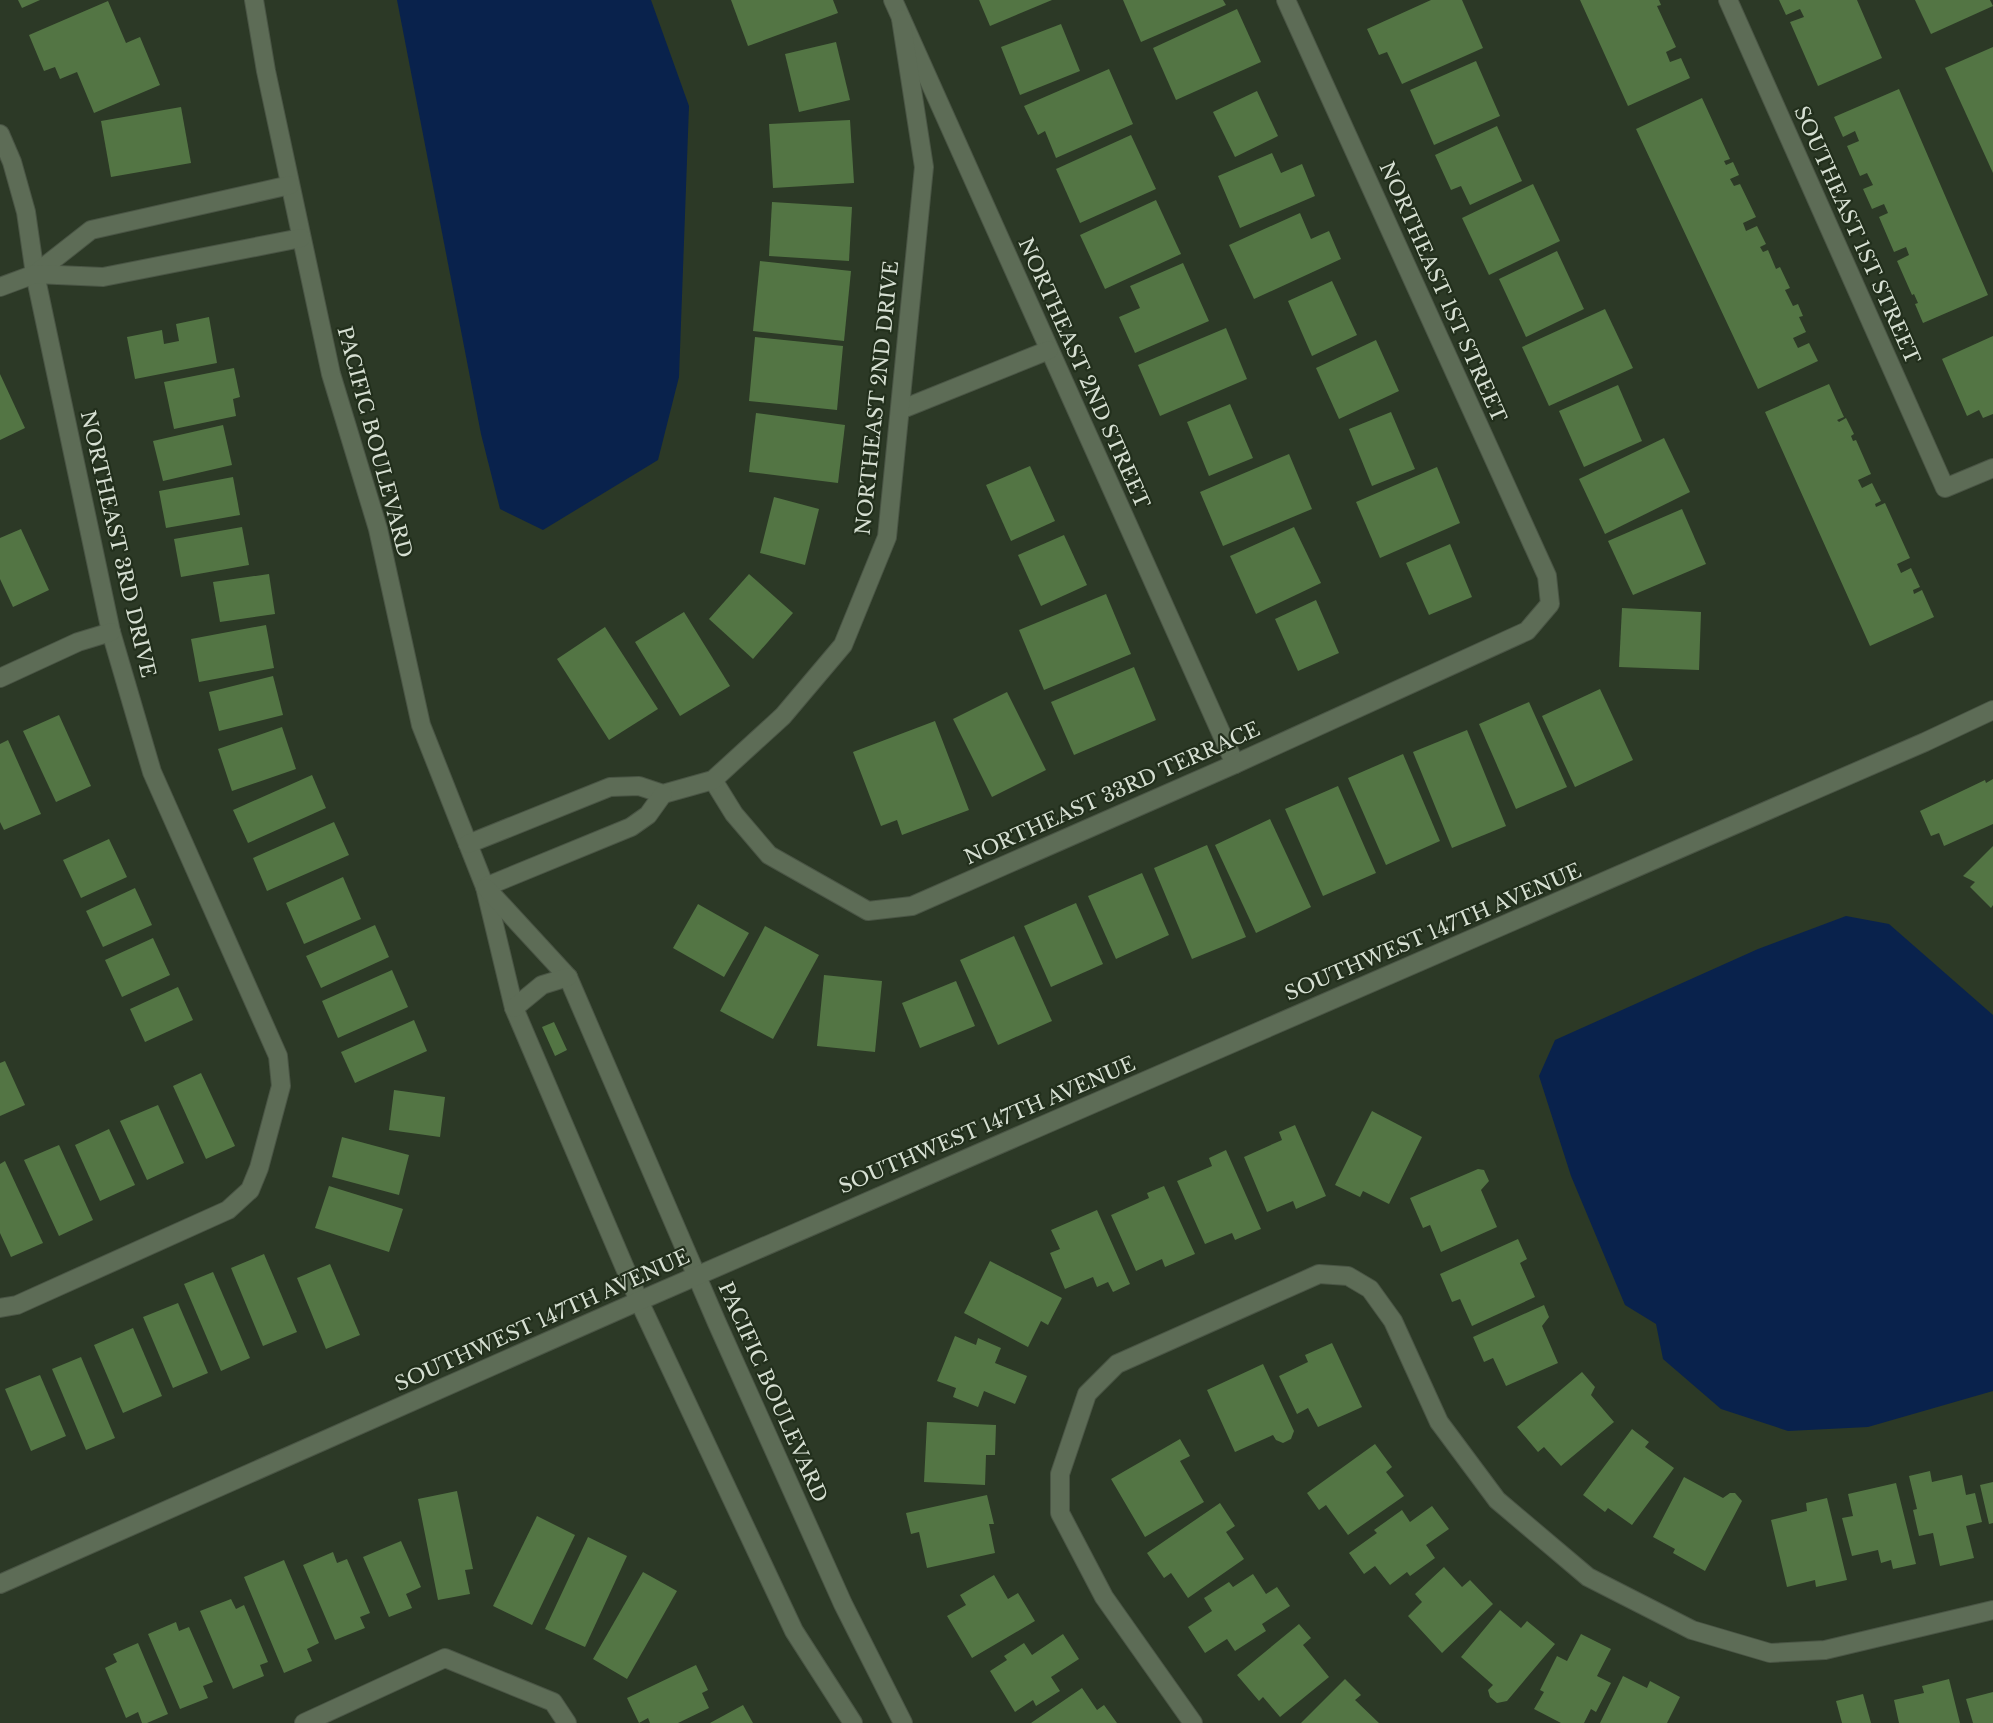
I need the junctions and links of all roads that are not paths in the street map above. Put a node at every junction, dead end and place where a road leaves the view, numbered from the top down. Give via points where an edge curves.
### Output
1 (254, 0) edge
2 (893, 0) edge
3 (1286, 0) edge
4 (1728, 0) edge
5 (901, 19) junction
6 (0, 134) edge
7 (290, 185) junction
8 (301, 238) junction
9 (35, 274) junction
10 (0, 286) edge
11 (1049, 350) junction
12 (900, 410) junction
13 (1993, 468) edge
14 (1550, 604) joint
15 (111, 632) junction
16 (0, 678) edge
17 (1993, 710) edge
18 (1235, 764) junction
19 (713, 780) junction
20 (663, 794) junction
21 (468, 844) junction
22 (485, 887) junction
23 (568, 977) junction
24 (514, 1008) junction
25 (697, 1277) junction
26 (639, 1301) junction
27 (0, 1308) edge
28 (0, 1584) edge
29 (1993, 1610) edge
30 (304, 1723) edge
31 (567, 1723) edge
32 (853, 1723) edge
33 (903, 1723) edge
34 (1193, 1723) edge

1 - 7 street, PACIFIC BOULEVARD
2 - 5 street, NORTHEAST 2ND STREET
3 - 14 street, NORTHEAST 1ST STREET via 1547,576
4 - 13 street, SOUTHEAST 1ST STREET via 1945,488
5 - 11 street, NORTHEAST 2ND STREET
5 - 12 street, NORTHEAST 2ND DRIVE via 924,167
6 - 9 street, NORTHEAST 3RD DRIVE via 26,212
7 - 8 street, PACIFIC BOULEVARD
7 - 9 street via 91,230
8 - 9 street via 103,277
8 - 21 street, PACIFIC BOULEVARD via 331,374 378,529 421,725
9 - 10 street
9 - 15 street, NORTHEAST 3RD DRIVE
11 - 12 street
11 - 18 street, NORTHEAST 2ND STREET
12 - 19 street, NORTHEAST 2ND DRIVE via 887,537 843,645 783,716
14 - 18 street, NORTHEAST 33RD TERRACE via 1527,631
15 - 16 street via 78,642
15 - 27 street, NORTHEAST 3RD DRIVE via 152,772 278,1056 281,1086 250,1190 228,1210 17,1305
17 - 25 street, SOUTHWEST 147TH AVENUE
18 - 19 street, NORTHEAST 33RD TERRACE via 912,906 868,911 769,855
19 - 20 street, NORTHEAST 2ND DRIVE
20 - 21 street via 639,786 610,787
20 - 22 street via 648,815 631,827
21 - 22 street, PACIFIC BOULEVARD
22 - 23 street, PACIFIC BOULEVARD
22 - 24 street, PACIFIC BOULEVARD
23 - 24 street via 542,985
23 - 25 street, PACIFIC BOULEVARD
24 - 26 street, PACIFIC BOULEVARD
25 - 26 street, SOUTHWEST 147TH AVENUE
25 - 33 street, PACIFIC BOULEVARD via 843,1604
26 - 28 street, SOUTHWEST 147TH AVENUE
26 - 32 street, PACIFIC BOULEVARD via 794,1631
29 - 34 street via 1825,1650 1770,1653 1692,1630 1588,1577 1497,1500 1439,1422 1393,1321 1370,1288 1348,1276 1319,1274 1117,1364 1087,1394 1060,1474 1060,1513 1104,1597
30 - 31 street via 445,1658 553,1702

